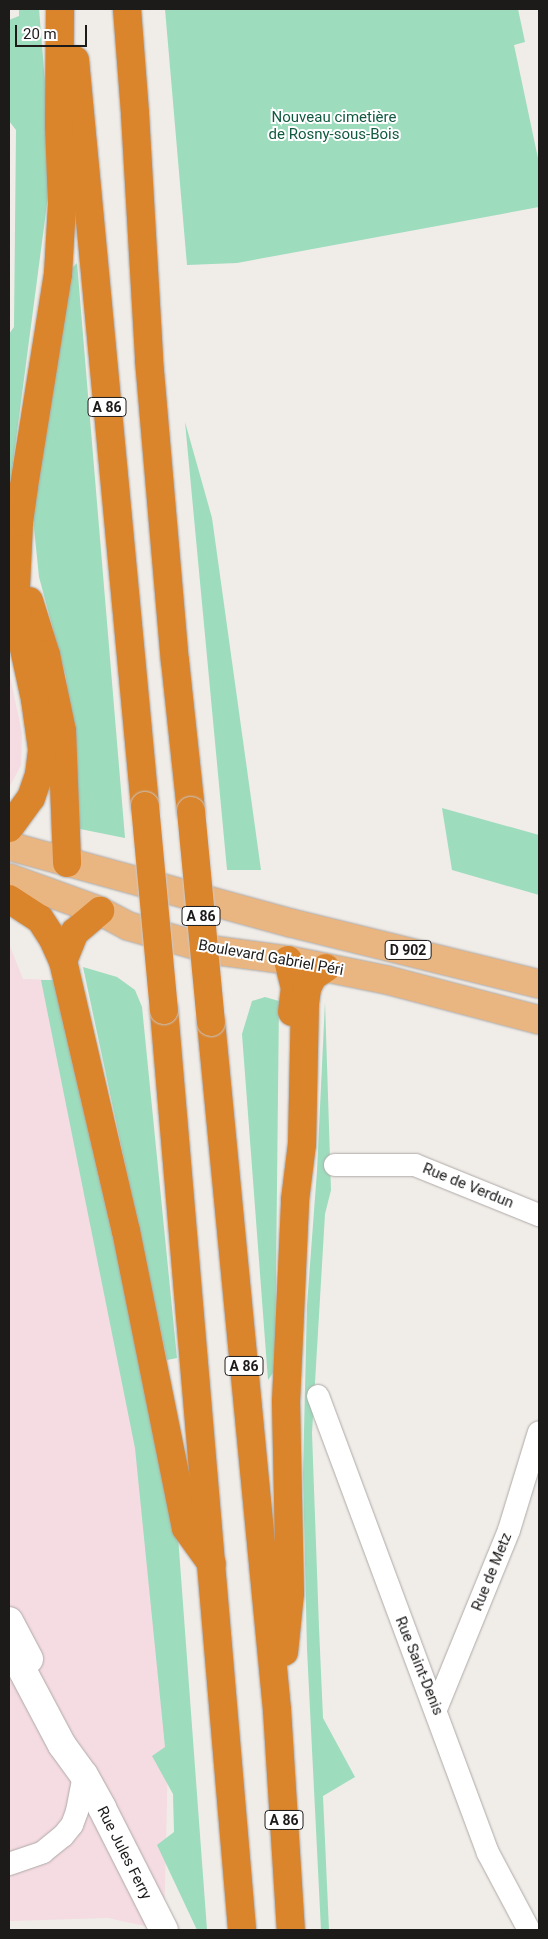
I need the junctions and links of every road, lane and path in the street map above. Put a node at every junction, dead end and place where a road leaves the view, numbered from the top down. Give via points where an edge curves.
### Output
1 (60, 9) edge
2 (70, 9) edge
3 (127, 9) edge
4 (17, 572) junction
5 (9, 828) edge
6 (9, 846) edge
7 (67, 863) junction
8 (9, 878) edge
9 (161, 888) junction
10 (9, 899) edge
11 (100, 911) junction
12 (268, 917) junction
13 (288, 960) junction
14 (63, 961) junction
15 (326, 968) junction
16 (539, 984) edge
17 (439, 994) junction
18 (539, 1008) edge
19 (539, 1020) edge
20 (335, 1165) dead end
21 (295, 1200) junction
22 (539, 1215) edge
23 (318, 1396) dead end
24 (539, 1432) edge
25 (212, 1564) junction
26 (9, 1621) edge
27 (9, 1646) edge
28 (436, 1709) junction
29 (277, 1710) junction
30 (84, 1775) junction
31 (9, 1864) edge
32 (164, 1930) edge
33 (242, 1930) edge
34 (291, 1930) edge
35 (529, 1930) edge

1 - 4 highway via 62,204 58,274 24,486
2 - 25 highway, A 86, bridge via 164,1010
3 - 29 highway, A 86, bridge via 149,360 175,660
4 - 5 highway via 15,607 36,699 42,749 39,775 31,798
4 - 7 highway via 46,655 58,706 62,731
6 - 7 main road, D 902
7 - 9 main road, D 902
7 - 11 main road
8 - 11 main road, Boulevard Gabriel Péri / D 902
9 - 11 main road
9 - 12 main road, D 902
10 - 14 highway via 40,919
11 - 13 main road, Boulevard Gabriel Péri / D 902 via 128,926 212,950
11 - 14 highway via 75,932
12 - 13 main road
12 - 16 main road, D 902
13 - 15 main road, Boulevard Gabriel Péri / D 902
13 - 21 highway via 295,988 288,1144
14 - 25 highway via 126,1231 186,1528
15 - 17 main road, Boulevard Gabriel Péri / D 902
15 - 21 highway via 312,976 307,988 302,1144
17 - 18 main road via 479,994
17 - 19 main road, Boulevard Gabriel Péri / D 902
20 - 22 street, Rue de Verdun via 415,1166
21 - 29 highway via 286,1402 290,1593
23 - 28 street, Rue Saint-Denis
24 - 28 street, Rue de Metz via 509,1530
25 - 33 highway, A 86
26 - 30 street, Rue Jules Ferry via 73,1739
27 - 30 street, Rue Jules Ferry via 62,1745
28 - 35 street, Rue Saint-Denis via 488,1853
29 - 34 highway, A 86
30 - 31 street via 77,1811 63,1836 43,1852
30 - 32 street, Rue Jules Ferry

